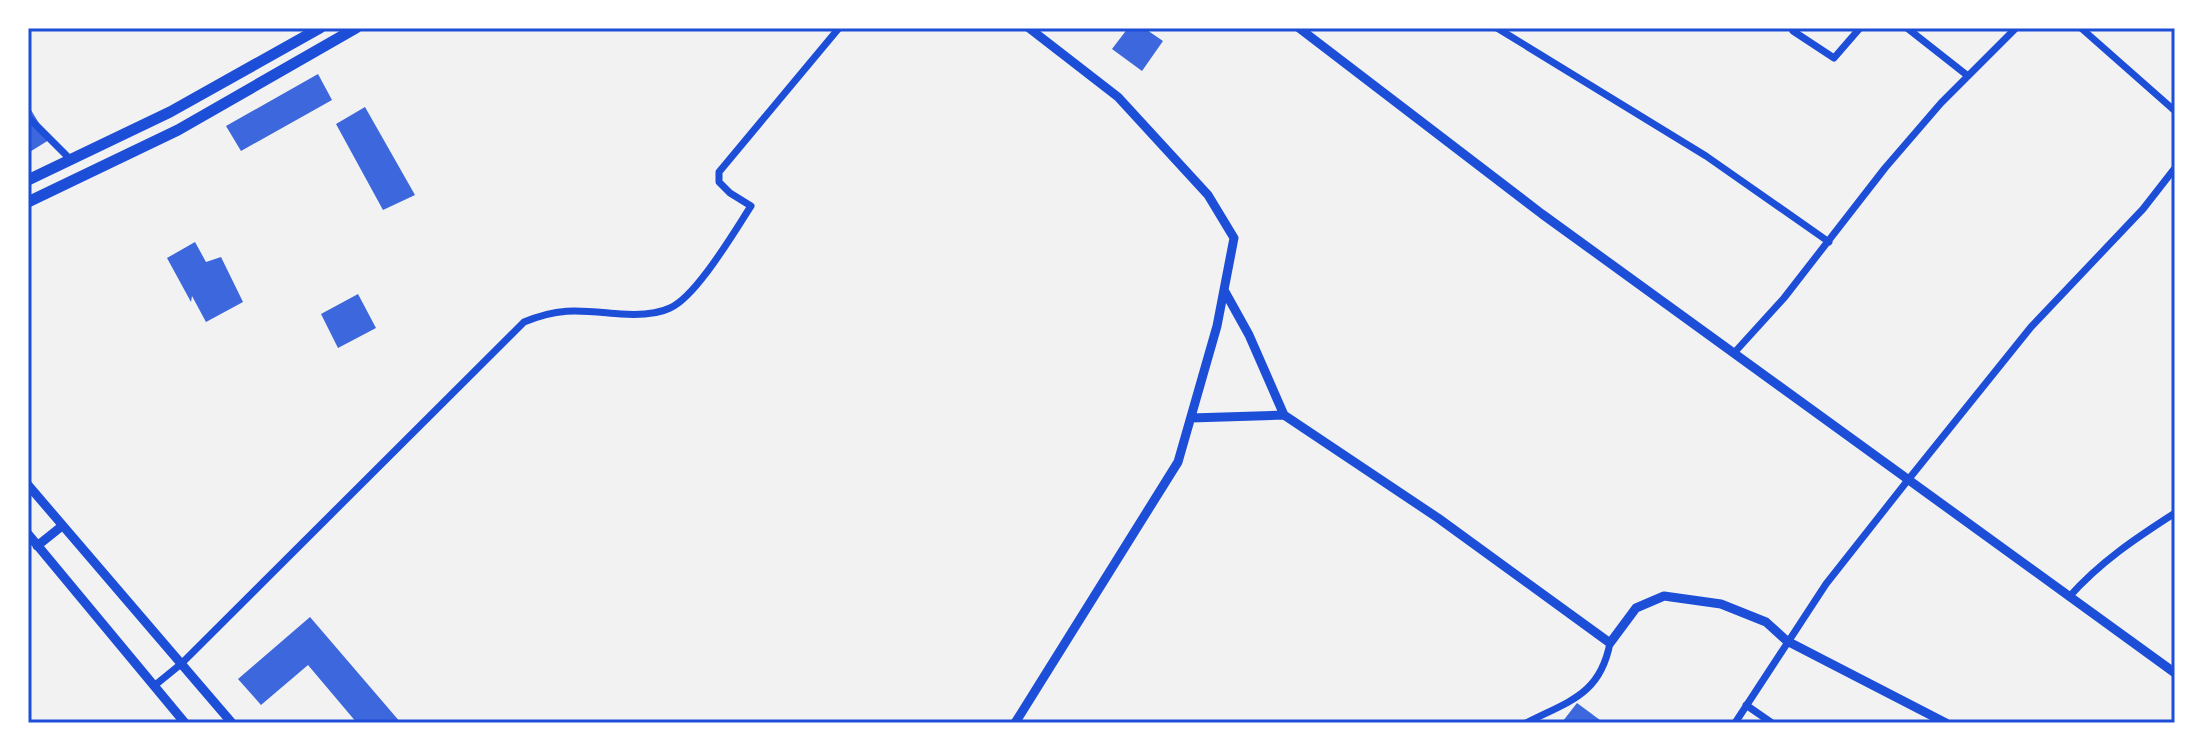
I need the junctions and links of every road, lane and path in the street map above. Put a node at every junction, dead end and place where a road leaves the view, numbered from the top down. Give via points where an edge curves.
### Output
1 (320, 28) edge
2 (356, 28) edge
3 (839, 28) edge
4 (1029, 28) edge
5 (1299, 28) edge
6 (1498, 28) edge
7 (1860, 28) edge
8 (1907, 28) edge
9 (2016, 28) edge
10 (2081, 28) edge
11 (1793, 31) dead end
12 (1968, 76) junction
13 (2175, 111) edge
14 (170, 112) junction
15 (28, 117) edge
16 (178, 130) junction
17 (71, 160) junction
18 (2175, 168) edge
19 (28, 180) edge
20 (28, 202) edge
21 (1829, 242) junction
22 (1224, 290) junction
23 (1734, 353) junction
24 (1284, 415) junction
25 (1191, 418) junction
26 (1908, 480) junction
27 (28, 485) edge
28 (2175, 513) edge
29 (62, 526) junction
30 (28, 534) edge
31 (37, 546) junction
32 (2069, 597) junction
33 (1787, 641) junction
34 (1610, 643) junction
35 (181, 664) junction
36 (2175, 673) edge
37 (154, 686) junction
38 (1746, 705) junction
39 (185, 723) edge
40 (232, 723) edge
41 (1015, 723) edge
42 (1526, 723) edge
43 (1735, 723) edge
44 (1772, 723) edge
45 (1946, 723) edge

1 - 14 main road
2 - 16 main road
3 - 35 street via 719,172 719,182 751,206 691,293 672,308 648,314 547,312 524,322
4 - 22 street via 1118,97 1208,195 1234,238
5 - 23 street
6 - 21 street via 1706,156
7 - 11 street via 1834,58
8 - 12 street
9 - 12 street
10 - 13 street
12 - 21 street via 1885,168
14 - 16 main road
14 - 17 main road
15 - 17 street
16 - 20 main road
17 - 19 main road
18 - 26 street via 2031,327
21 - 23 street
22 - 24 street
22 - 25 street
23 - 26 street
24 - 25 street
24 - 34 street
25 - 41 street via 1178,462
26 - 32 street
26 - 33 street
27 - 29 street
28 - 32 street via 2114,553
29 - 31 street
29 - 35 street
30 - 31 street
31 - 37 street
32 - 36 street
33 - 34 street via 1766,622 1732,608 1664,596 1636,608
33 - 38 street
33 - 45 street
34 - 42 street via 1601,673 1589,688
35 - 37 street
35 - 40 street
37 - 39 street
38 - 43 street
38 - 44 street

